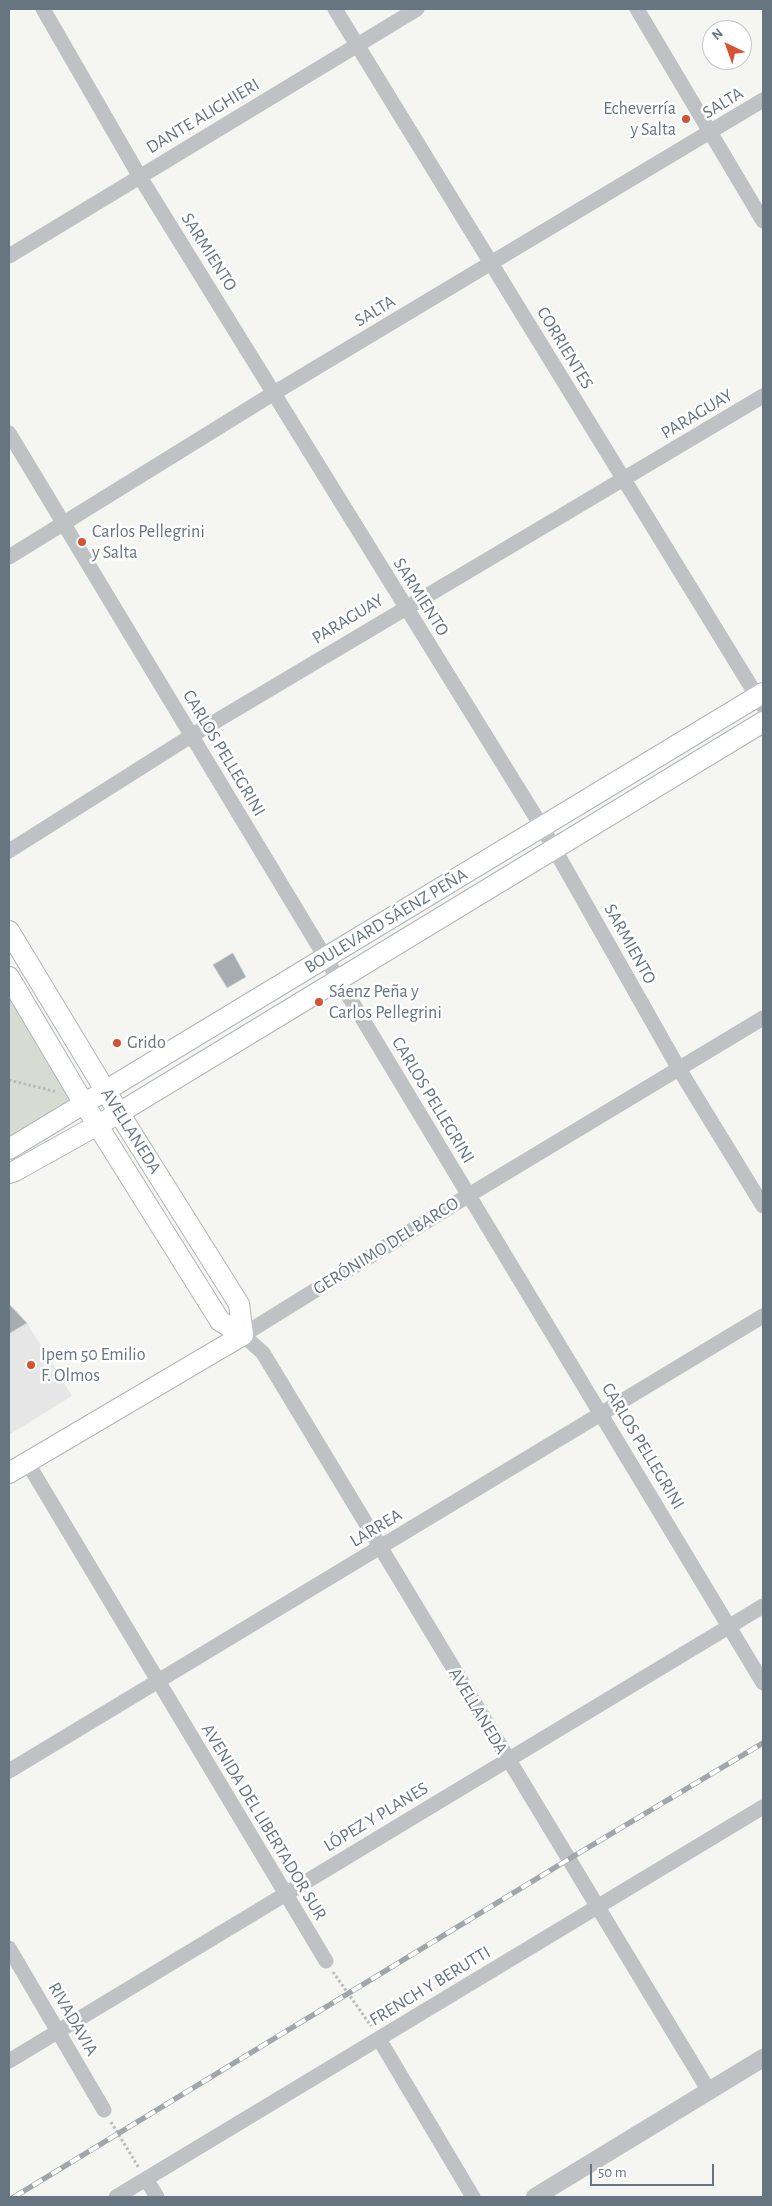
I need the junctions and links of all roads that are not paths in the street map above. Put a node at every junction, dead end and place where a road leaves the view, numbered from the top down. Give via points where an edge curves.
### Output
1 (43, 9) edge
2 (335, 9) edge
3 (417, 9) edge
4 (637, 9) edge
5 (357, 46) junction
6 (763, 100) edge
7 (711, 132) junction
8 (140, 176) junction
9 (763, 221) edge
10 (9, 256) edge
11 (492, 263) junction
12 (274, 393) junction
13 (763, 396) edge
14 (9, 433) edge
15 (624, 480) junction
16 (64, 525) junction
17 (9, 557) edge
18 (405, 607) junction
19 (761, 699) edge
20 (763, 722) edge
21 (192, 736) junction
22 (542, 827) junction
23 (554, 848) junction
24 (9, 851) edge
25 (9, 931) edge
26 (326, 958) junction
27 (9, 976) edge
28 (339, 980) junction
29 (763, 1018) edge
30 (679, 1069) junction
31 (106, 1090) junction
32 (83, 1102) junction
33 (119, 1113) junction
34 (97, 1125) junction
35 (9, 1149) edge
36 (9, 1173) edge
37 (469, 1195) junction
38 (763, 1206) edge
39 (763, 1316) edge
40 (243, 1334) junction
41 (601, 1414) junction
42 (27, 1462) junction
43 (9, 1472) edge
44 (380, 1548) junction
45 (763, 1606) edge
46 (729, 1626) junction
47 (158, 1681) junction
48 (763, 1683) edge
49 (508, 1760) junction
50 (9, 1771) edge
51 (763, 1807) edge
52 (285, 1894) junction
53 (598, 1906) junction
54 (9, 1948) edge
55 (326, 1961) road end
56 (58, 2031) junction
57 (379, 2039) junction
58 (763, 2058) edge
59 (9, 2061) edge
60 (709, 2091) junction
61 (104, 2110) road end
62 (146, 2179) junction
63 (116, 2197) edge
64 (157, 2197) edge
65 (473, 2197) edge
66 (535, 2197) edge

1 - 8 street, SARMIENTO
2 - 5 street, CORRIENTES
3 - 5 street, DANTE ALIGHIERI
4 - 7 street
5 - 8 street, DANTE ALIGHIERI
5 - 11 street, CORRIENTES
6 - 7 street, SALTA
7 - 9 street
7 - 11 street, SALTA
8 - 10 street, DANTE ALIGHIERI
8 - 12 street, SARMIENTO
11 - 12 street, SALTA
11 - 15 street, CORRIENTES
12 - 16 street, SALTA
12 - 18 street, SARMIENTO
13 - 15 street, PARAGUAY
14 - 16 street, CARLOS PELLEGRINI
15 - 18 street, PARAGUAY
15 - 19 street, CORRIENTES
16 - 17 street, SALTA
16 - 21 street, CARLOS PELLEGRINI
18 - 21 street, PARAGUAY
18 - 22 street, SARMIENTO
19 - 22 main road, BOULEVARD SÁENZ PEÑA
20 - 23 main road, BOULEVARD SÁENZ PEÑA
21 - 24 street, PARAGUAY
21 - 26 street, CARLOS PELLEGRINI
22 - 23 street, SARMIENTO
22 - 26 main road, BOULEVARD SÁENZ PEÑA
23 - 28 main road, BOULEVARD SÁENZ PEÑA
23 - 30 street, SARMIENTO
25 - 31 main road, AVELLANEDA
26 - 28 street, CARLOS PELLEGRINI
26 - 31 main road, BOULEVARD SÁENZ PEÑA
27 - 32 main road, AVELLANEDA
28 - 33 main road, BOULEVARD SÁENZ PEÑA
28 - 37 street, CARLOS PELLEGRINI
29 - 30 street, GERÓNIMO DEL BARCO
30 - 37 street, GERÓNIMO DEL BARCO
30 - 38 street, SARMIENTO
31 - 32 main road, BOULEVARD SÁENZ PEÑA
31 - 33 main road, AVELLANEDA
32 - 34 main road, AVELLANEDA
32 - 35 main road, BOULEVARD SÁENZ PEÑA
33 - 34 main road, BOULEVARD SÁENZ PEÑA
33 - 40 main road, AVELLANEDA via 239,1304
34 - 36 main road, BOULEVARD SÁENZ PEÑA
34 - 40 main road, AVELLANEDA via 220,1321
37 - 40 street, GERÓNIMO DEL BARCO
37 - 41 street, CARLOS PELLEGRINI
39 - 41 street, LARREA
40 - 42 main road, GERÓNIMO DEL BARCO
40 - 44 street, AVELLANEDA via 263,1353
41 - 44 street, LARREA
41 - 46 street, CARLOS PELLEGRINI
42 - 43 main road, GERÓNIMO DEL BARCO
42 - 47 street, AVENIDA DEL LIBERTADOR SUR
44 - 47 street, LARREA
44 - 49 street, AVELLANEDA
45 - 46 street, LÓPEZ Y PLANES
46 - 48 street, CARLOS PELLEGRINI
46 - 49 street, LÓPEZ Y PLANES
47 - 50 street, LARREA
47 - 52 street, AVENIDA DEL LIBERTADOR SUR
49 - 52 street, LÓPEZ Y PLANES
49 - 53 street, AVELLANEDA
51 - 53 street, FRENCH Y BERUTTI
52 - 55 street, AVENIDA DEL LIBERTADOR SUR
52 - 56 street, LÓPEZ Y PLANES
53 - 57 street, FRENCH Y BERUTTI
53 - 60 street, AVELLANEDA
54 - 56 street, RIVADAVIA
56 - 59 street, LÓPEZ Y PLANES
56 - 61 street, RIVADAVIA
57 - 62 street, FRENCH Y BERUTTI
57 - 65 street
58 - 60 street
60 - 66 street
62 - 63 street, FRENCH Y BERUTTI
62 - 64 street

